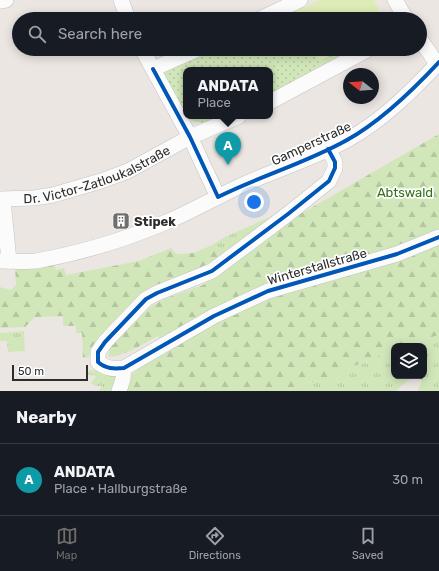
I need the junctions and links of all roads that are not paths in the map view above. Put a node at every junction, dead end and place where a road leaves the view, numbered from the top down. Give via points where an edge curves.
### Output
1 (6, 0) edge
2 (121, 0) edge
3 (300, 0) edge
4 (395, 0) edge
5 (0, 1) edge
6 (125, 12) edge
7 (275, 12) edge
8 (402, 12) edge
9 (427, 48) edge
10 (146, 56) edge
11 (182, 56) edge
12 (356, 56) edge
13 (438, 63) edge
14 (153, 69) junction
15 (273, 100) edge
16 (232, 119) edge
17 (190, 137) junction
18 (328, 149) junction
19 (218, 196) junction
20 (2, 200) edge
21 (439, 237) edge
22 (5, 261) edge
23 (124, 368) junction
24 (119, 391) edge

1 - 5 street
2 - 6 street
3 - 7 street
4 - 8 street
9 - 13 street
10 - 14 street
11 - 14 street
12 - 15 street
13 - 18 street, Gamperstraße via 418,84 370,125
14 - 17 street
16 - 17 street, Dr. Victor-Zatloukalstraße
17 - 19 street
17 - 20 street, Dr. Victor-Zatloukalstraße via 128,171 101,181 53,195
18 - 19 street, Gamperstraße
18 - 23 street via 336,168 329,181 212,271 146,299 113,332 98,352 98,362 113,369
19 - 22 street, Gamperstraße via 165,223 92,248 35,261
20 - 22 street
21 - 23 street, Winterstallstraße via 397,254 268,291 214,316
23 - 24 street

